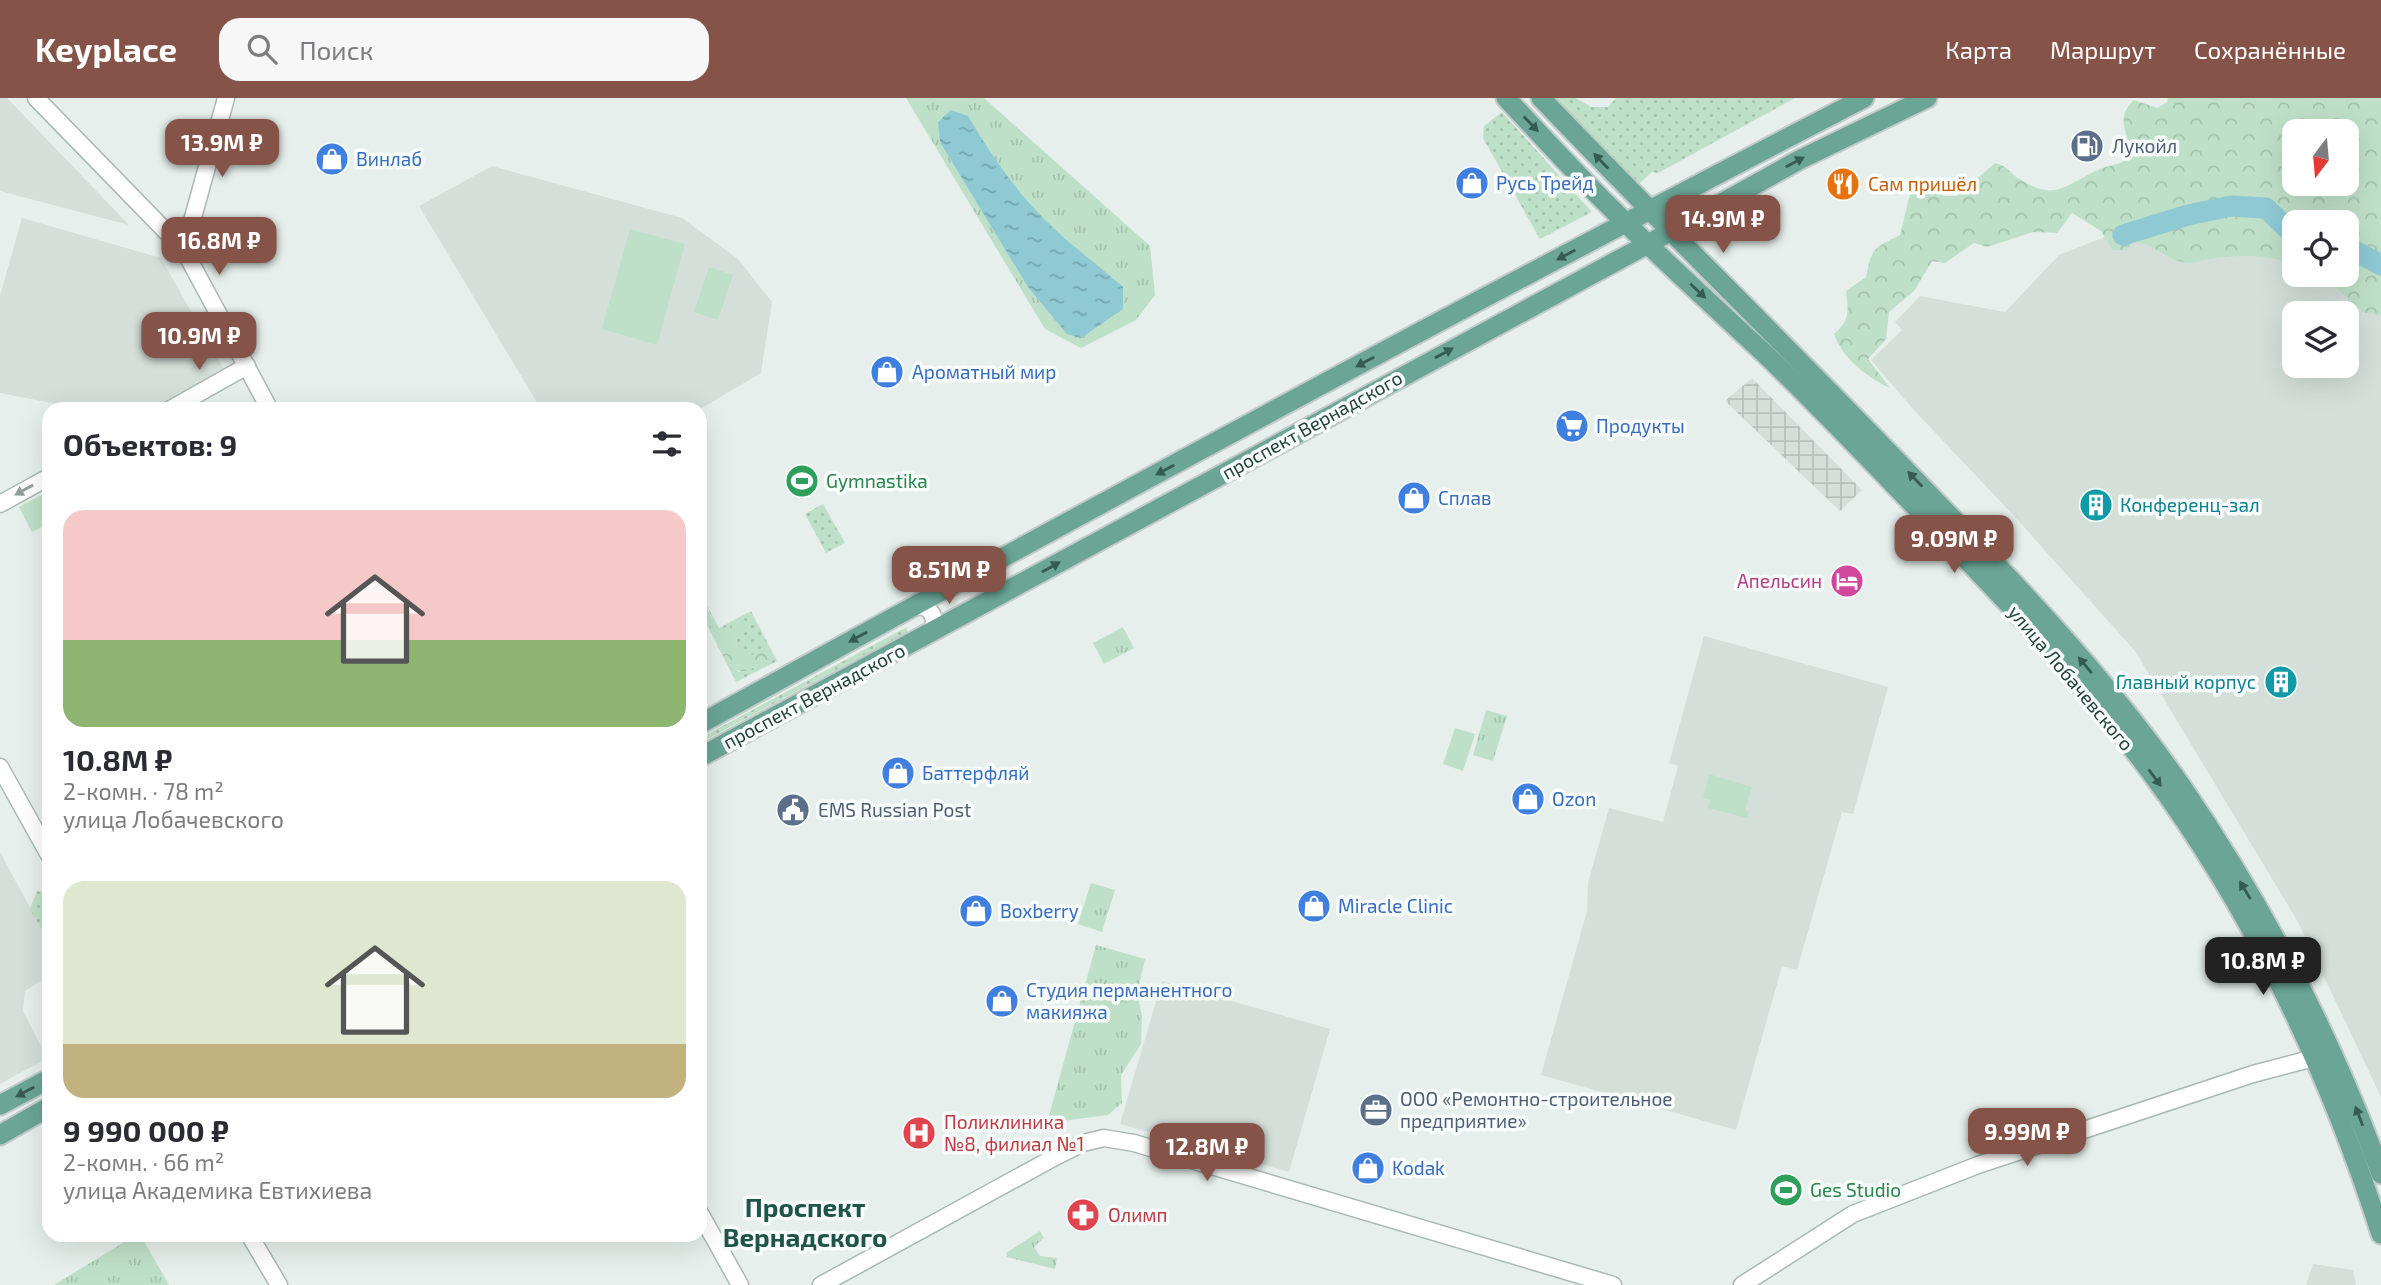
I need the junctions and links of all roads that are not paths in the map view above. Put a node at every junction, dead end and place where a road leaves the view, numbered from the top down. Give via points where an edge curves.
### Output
1 (36, 98) edge
2 (226, 98) edge
3 (1506, 98) edge
4 (1541, 98) edge
5 (1864, 98) edge
6 (1927, 98) edge
7 (1650, 209) junction
8 (1626, 223) junction
9 (1672, 231) junction
10 (1648, 244) junction
11 (184, 250) junction
12 (247, 366) junction
13 (183, 402) edge
14 (266, 402) edge
15 (42, 481) edge
16 (0, 504) edge
17 (912, 608) junction
18 (926, 635) junction
19 (707, 720) edge
20 (707, 753) edge
21 (0, 767) edge
22 (42, 842) edge
23 (2325, 1057) junction
24 (42, 1083) edge
25 (0, 1105) edge
26 (42, 1111) edge
27 (0, 1135) edge
28 (2381, 1174) edge
29 (707, 1226) edge
30 (2381, 1234) edge
31 (254, 1242) edge
32 (279, 1285) edge
33 (740, 1285) edge
34 (821, 1285) edge
35 (1613, 1285) edge
36 (1742, 1285) edge

1 - 11 street
2 - 11 street
3 -> 8 main road, улица Лобачевского
7 -> 4 main road, улица Лобачевского
5 - 7 main road, проспект Вернадского
9 -> 6 main road, проспект Вернадского via 1799,160
7 - 8 main road, проспект Вернадского
7 - 9 main road, улица Лобачевского
8 - 10 main road, улица Лобачевского
8 -> 17 main road, проспект Вернадского
9 - 10 main road, проспект Вернадского
23 -> 9 main road, улица Лобачевского via 2304,993 2216,840 2111,696 1968,534
18 -> 10 main road, проспект Вернадского
10 -> 23 main road, улица Лобачевского via 1982,574 2120,733 2201,845
11 - 12 street
12 - 13 street
12 - 14 street
15 -> 16 street
17 - 18 street via 922,606 934,617
17 -> 19 main road, проспект Вернадского
18 - 20 main road, проспект Вернадского
21 - 22 street
28 -> 23 main road, улица Лобачевского
23 - 30 main road, улица Лобачевского
23 - 36 street via 2253,1074 1924,1186 1853,1214
24 -> 25 main road
26 - 27 main road
29 - 33 street
31 - 32 street
34 - 35 street via 1064,1152 1104,1138 1134,1143

